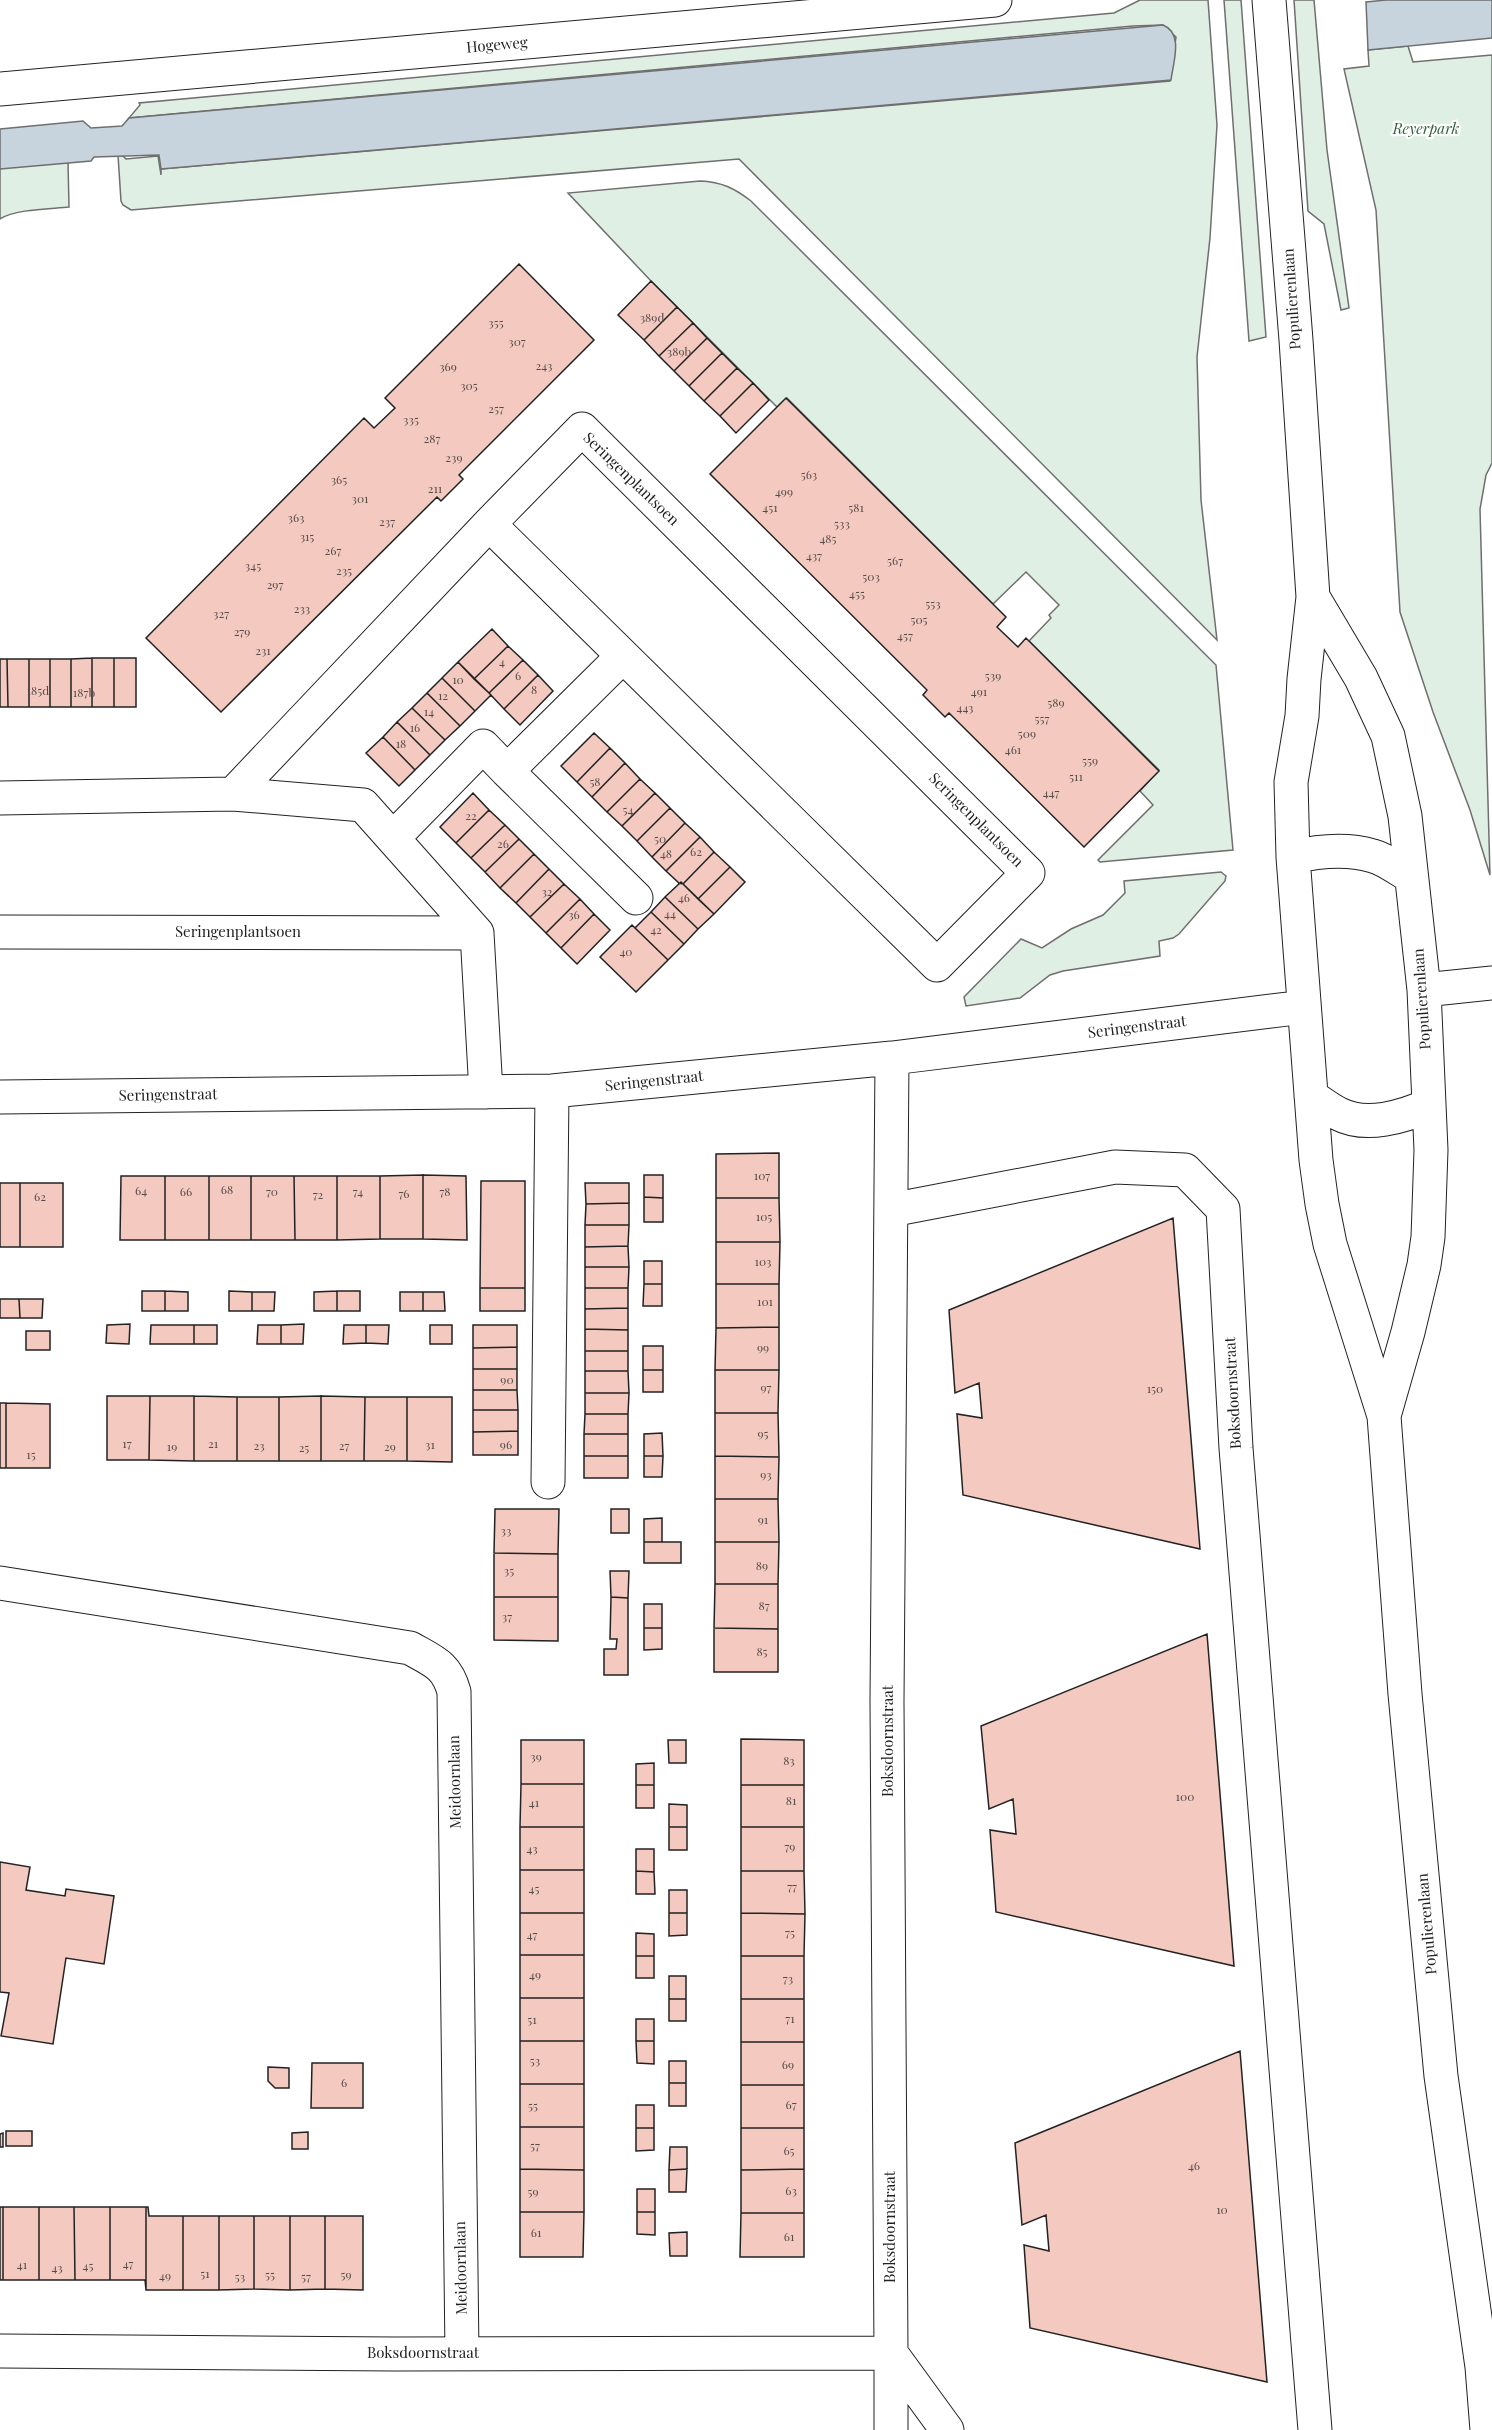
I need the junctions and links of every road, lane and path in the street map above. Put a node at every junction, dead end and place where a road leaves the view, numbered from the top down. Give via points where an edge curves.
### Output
1 (995, 0) edge
2 (1269, 0) edge
3 (0, 89) edge
4 (489, 524) junction
5 (1313, 597) junction
6 (623, 656) junction
7 (507, 771) junction
8 (233, 794) junction
9 (0, 798) edge
10 (393, 838) junction
11 (1293, 857) junction
12 (1410, 876) junction
13 (636, 898) dead end
14 (0, 932) edge
15 (477, 933) junction
16 (1492, 983) edge
17 (1424, 990) junction
18 (1304, 1007) junction
19 (892, 1058) junction
20 (552, 1091) junction
21 (486, 1092) junction
22 (1311, 1096) junction
23 (0, 1097) edge
24 (1429, 1105) junction
25 (891, 1210) junction
26 (1383, 1416) junction
27 (548, 1482) dead end
28 (0, 1583) edge
29 (0, 2351) edge
30 (891, 2353) junction
31 (462, 2354) junction
32 (891, 2430) edge
33 (947, 2430) edge
34 (1315, 2430) edge
35 (1487, 2430) edge

1 - 3 street, Hogeweg
2 - 5 street, Populierenlaan
4 - 6 street, Seringenplantsoen
4 - 6 street, Seringenplantsoen via 582,429 1028,873 938,965
4 - 8 street, Seringenplantsoen
5 - 11 street, Populierenlaan via 1302,716 1291,782
5 - 12 street, Populierenlaan via 1361,678 1388,736 1405,816
6 - 7 street
7 - 10 street via 483,746
7 - 13 street
8 - 9 street
8 - 10 street via 363,805
10 - 15 street
11 - 12 street via 1351,852 1374,856
11 - 18 street, Populierenlaan
12 - 17 street, Populierenlaan
14 - 15 street, Seringenplantsoen
15 - 21 street
16 - 17 street
17 - 24 street, Populierenlaan
18 - 19 street, Seringenstraat
18 - 22 street, Populierenlaan
19 - 20 street, Seringenstraat
19 - 25 street, Boksdoornstraat
20 - 21 street, Seringenstraat
20 - 27 street
21 - 23 street, Seringenstraat
22 - 24 street via 1340,1115 1357,1119 1379,1120
22 - 26 street, Populierenlaan via 1330,1244
24 - 26 street, Populierenlaan via 1430,1200 1424,1265
25 - 30 street, Boksdoornstraat via 887,1714
25 - 34 street, Boksdoornstraat via 1115,1167 1185,1170 1223,1209 1236,1448
26 - 35 street, Populierenlaan via 1441,2076 1482,2367
28 - 31 street, Meidoornlaan via 410,1648 449,1675 454,1692
29 - 31 street, Boksdoornstraat
30 - 31 street, Boksdoornstraat
30 - 32 street
30 - 33 street

